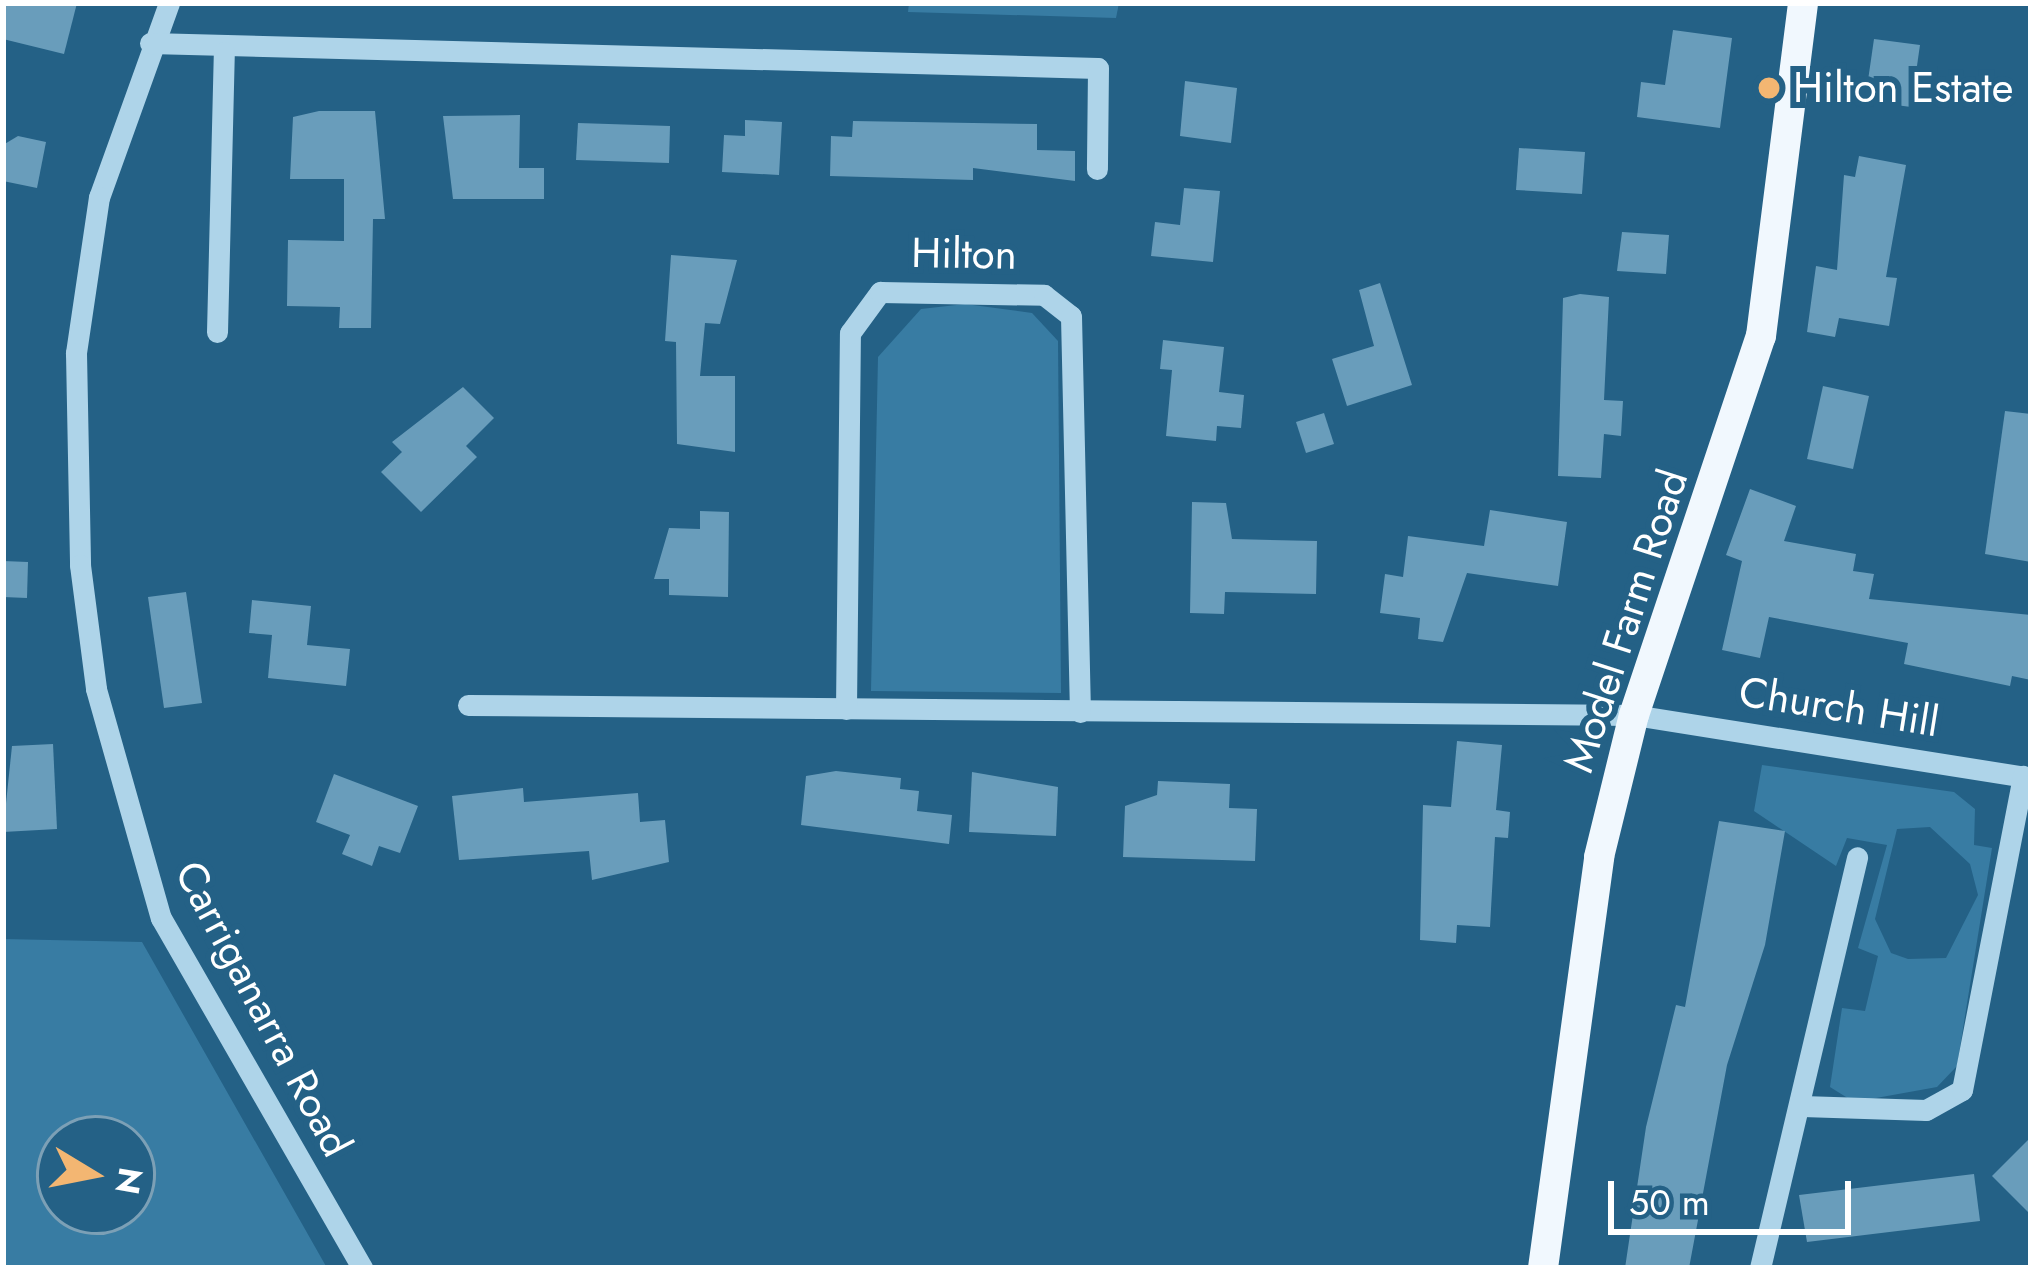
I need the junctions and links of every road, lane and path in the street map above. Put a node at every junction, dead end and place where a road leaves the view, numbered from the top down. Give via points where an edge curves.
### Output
1 (169, 3) edge
2 (1803, 3) edge
3 (151, 44) junction
4 (224, 52) junction
5 (1097, 169) dead end
6 (217, 332) dead end
7 (468, 705) dead end
8 (846, 709) junction
9 (1080, 712) junction
10 (1634, 715) junction
11 (2027, 777) edge
12 (1857, 856) dead end
13 (1802, 1106) junction
14 (362, 1268) edge
15 (1543, 1268) edge
16 (1760, 1268) edge

1 - 3 street, Carriganarra Road
2 - 10 main road, Model Farm Road via 1761,336
3 - 4 street
3 - 14 street, Carriganarra Road via 99,197 76,353 80,565 96,689 161,918
4 - 5 street via 1098,68
4 - 6 street
7 - 8 street
8 - 9 street
8 - 9 street, Hilton via 850,333 880,292 1044,295 1071,316
9 - 10 street
10 - 11 street, Church Hill
10 - 15 main road, Model Farm Road via 1583,935
11 - 13 street via 1962,1090 1925,1110
12 - 13 street
13 - 16 street

